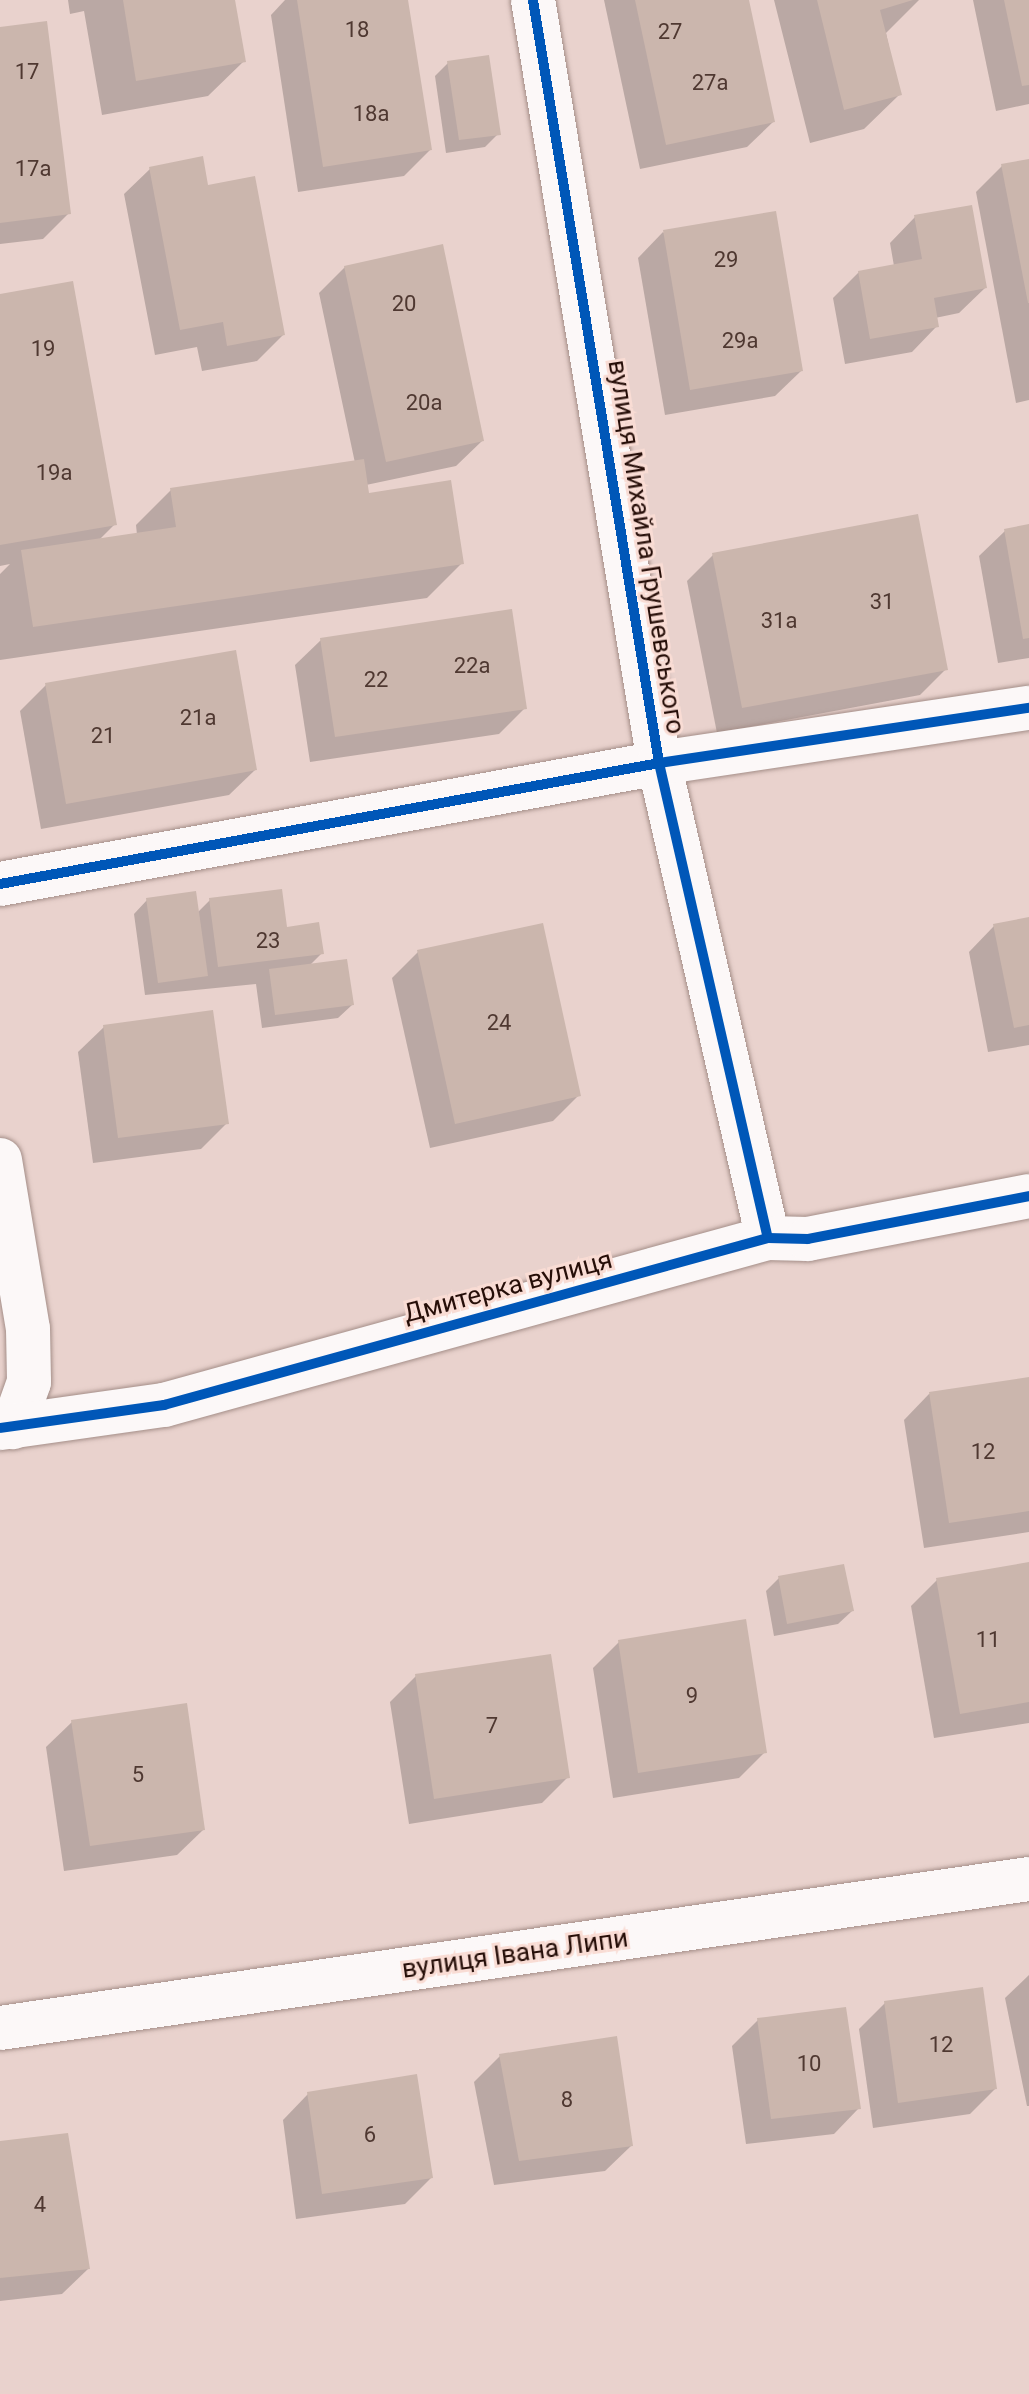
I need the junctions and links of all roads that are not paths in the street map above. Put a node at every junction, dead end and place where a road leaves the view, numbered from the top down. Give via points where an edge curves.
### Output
1 (533, 0) edge
2 (1029, 708) edge
3 (659, 763) junction
4 (0, 884) edge
5 (0, 1160) edge
6 (1029, 1196) edge
7 (768, 1238) junction
8 (7, 1428) edge
9 (1029, 1879) edge
10 (0, 2028) edge

1 - 3 street, вулиця Михайла Грушевського
2 - 3 street
3 - 4 street
3 - 7 street, вулиця Михайла Грушевського
5 - 8 street via 28,1329 29,1382
6 - 7 street, Дмитерка вулиця via 808,1239
7 - 8 street, Дмитерка вулиця via 164,1405
9 - 10 street, вулиця Івана Липи

